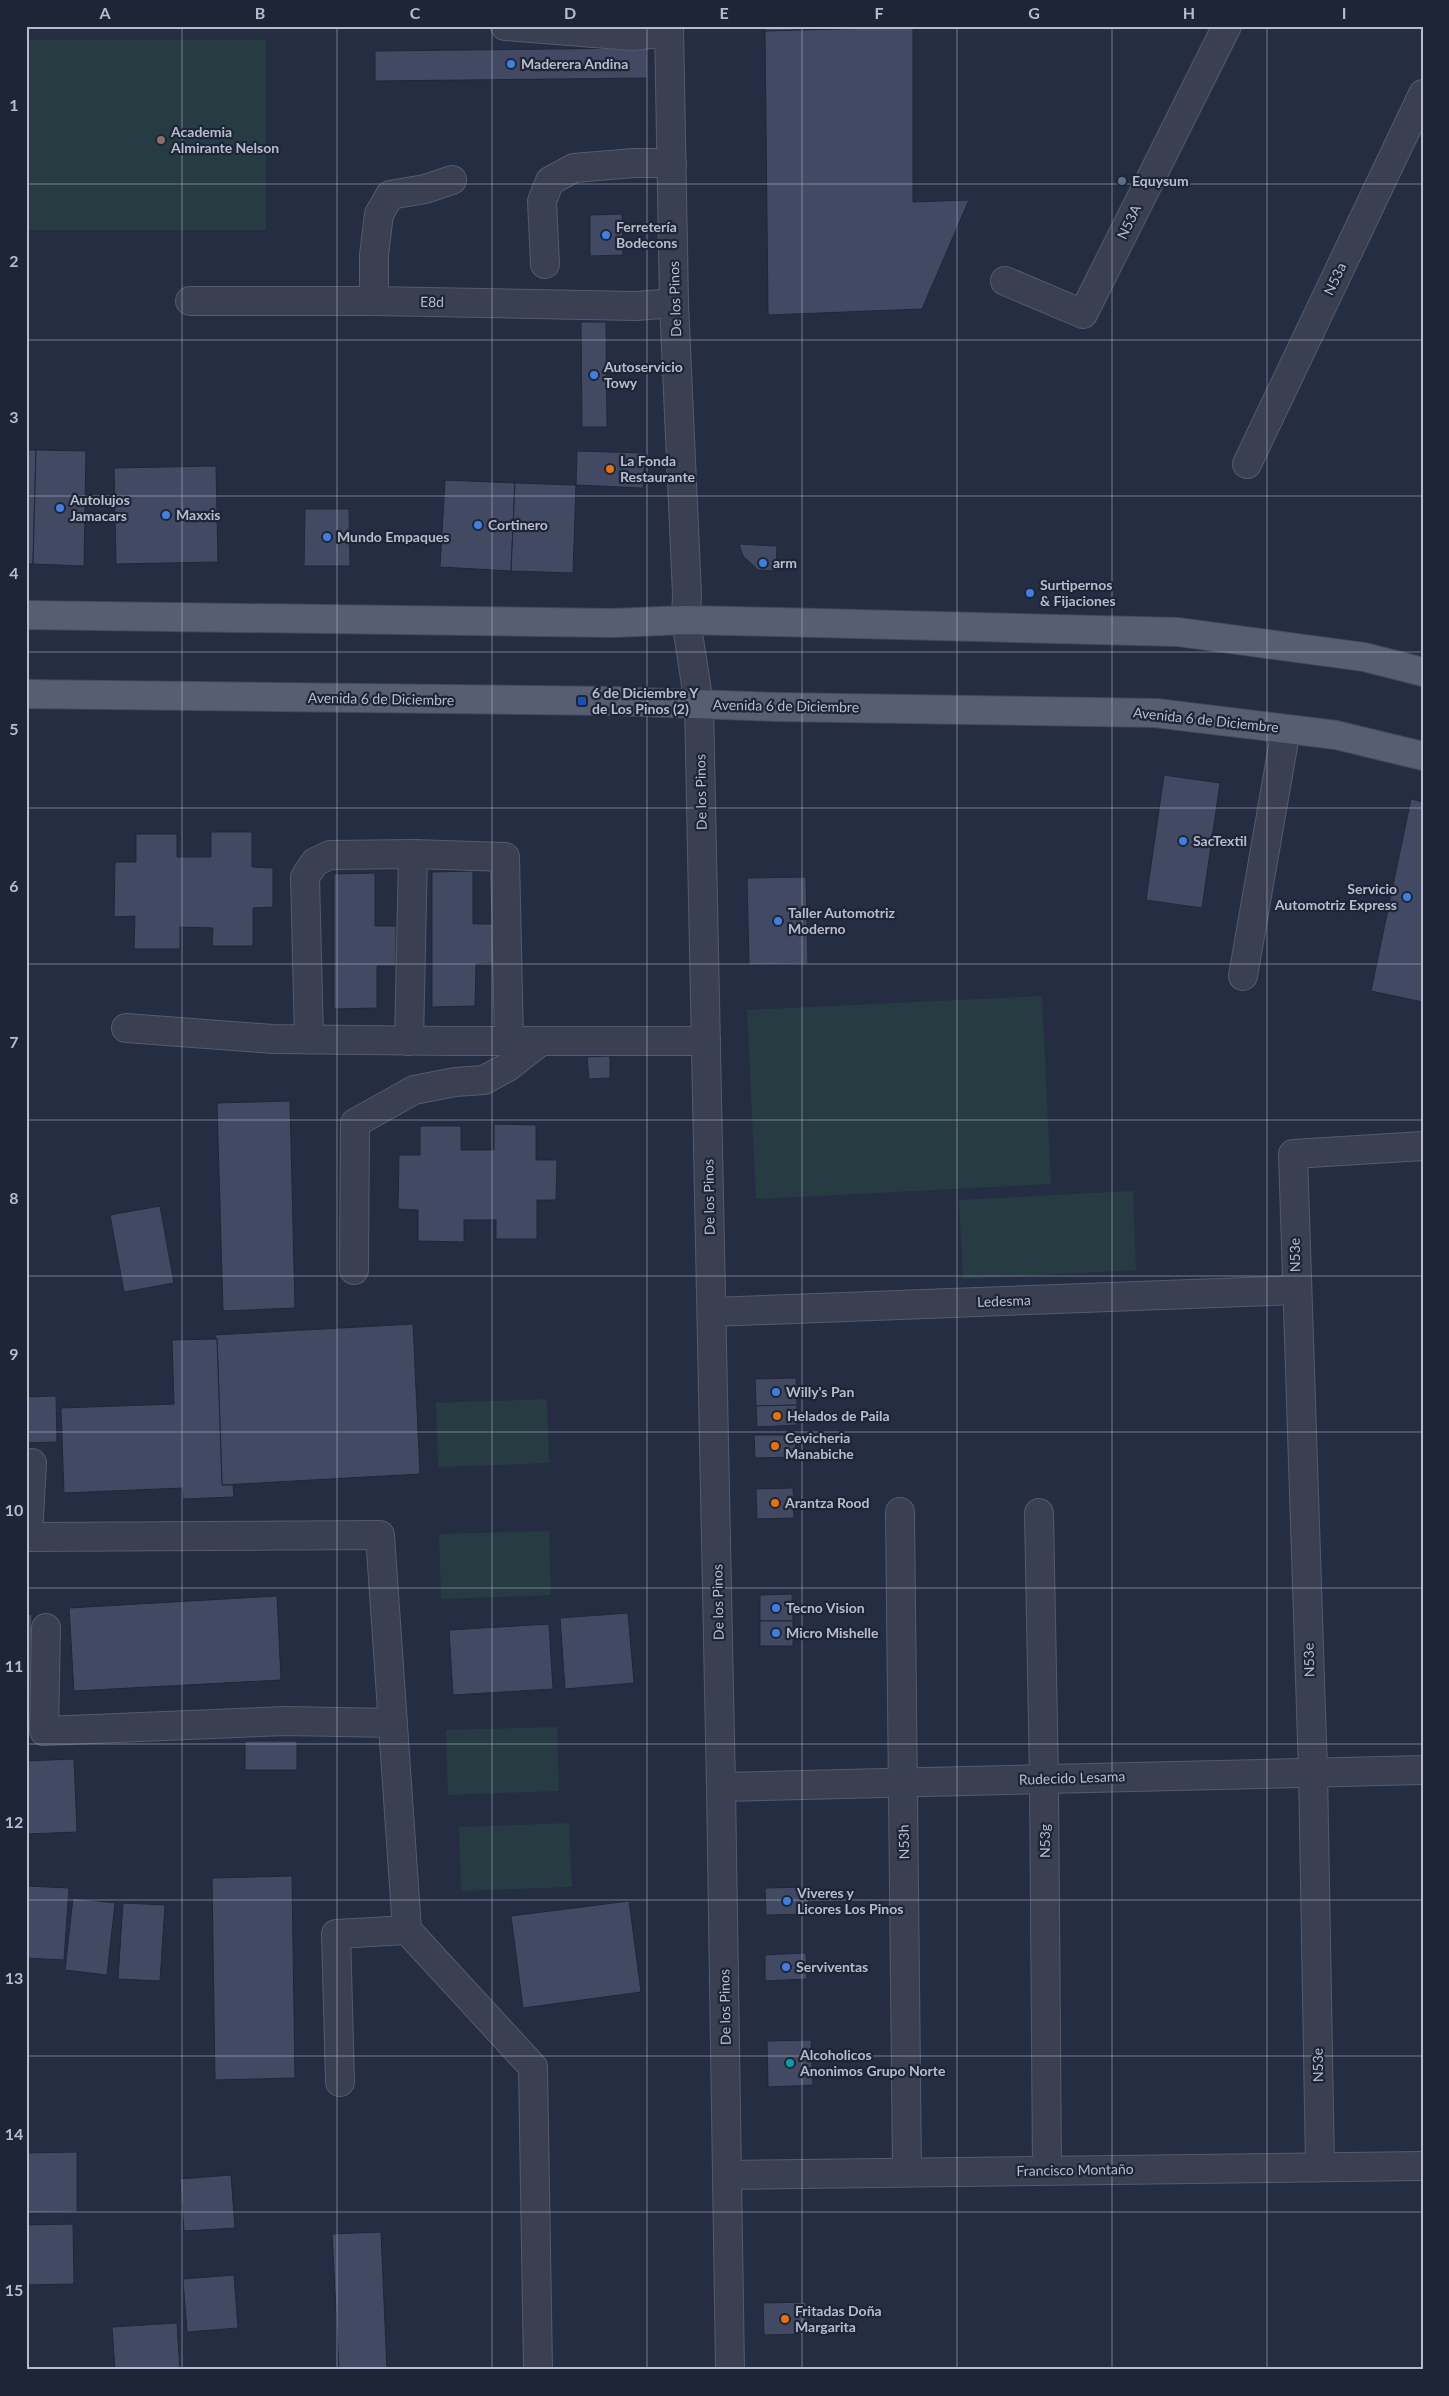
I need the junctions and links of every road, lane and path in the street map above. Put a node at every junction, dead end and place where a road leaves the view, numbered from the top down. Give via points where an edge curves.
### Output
1 (505, 26) edge
2 (1227, 26) edge
3 (669, 29) edge
4 (1423, 94) edge
5 (672, 163) junction
6 (452, 180) dead end
7 (545, 264) dead end
8 (1005, 281) dead end
9 (190, 301) dead end
10 (374, 301) junction
11 (674, 302) junction
12 (1247, 464) dead end
13 (26, 615) edge
14 (686, 620) junction
15 (1423, 672) edge
16 (26, 694) edge
17 (699, 704) junction
18 (1286, 729) junction
19 (1423, 756) edge
20 (413, 854) junction
21 (1243, 976) dead end
22 (126, 1028) dead end
23 (309, 1039) junction
24 (409, 1041) junction
25 (509, 1041) junction
26 (541, 1041) junction
27 (706, 1041) junction
28 (1423, 1146) edge
29 (354, 1270) dead end
30 (1296, 1290) junction
31 (712, 1312) junction
32 (32, 1463) dead end
33 (900, 1512) dead end
34 (1039, 1513) dead end
35 (46, 1628) dead end
36 (393, 1723) junction
37 (1423, 1770) edge
38 (1313, 1771) junction
39 (1044, 1779) junction
40 (903, 1782) junction
41 (721, 1787) junction
42 (407, 1930) junction
43 (340, 2082) dead end
44 (1320, 2166) junction
45 (1423, 2166) edge
46 (1047, 2170) junction
47 (907, 2171) junction
48 (727, 2175) junction
49 (538, 2370) edge
50 (730, 2370) edge

1 - 3 street via 632,36
2 - 8 street, N53A via 1083,314
3 - 5 street, De los Pinos
4 - 12 street, N53a
5 - 7 street via 574,168 550,182 542,201
5 - 11 street, De los Pinos
6 - 10 street via 390,195 379,214 374,255
9 - 10 street, E8d
10 - 11 street, E8d via 636,306
11 - 14 street, De los Pinos
13 - 14 main road via 612,624
14 - 15 main road via 1178,632 1364,657
14 - 17 street, De los Pinos
16 - 17 main road, Avenida 6 de Diciembre
17 - 18 main road, Avenida 6 de Diciembre via 1156,713
17 - 27 street, De los Pinos
18 - 19 main road, Avenida 6 de Diciembre via 1336,735
18 - 21 street
20 - 23 street via 330,855 315,862 305,876
20 - 24 street
20 - 25 street via 506,857
22 - 23 street
23 - 24 street
24 - 25 street
25 - 26 street
26 - 27 street
26 - 29 street via 508,1067 484,1080 414,1090 355,1123
27 - 31 street, De los Pinos
28 - 30 street, N53e via 1293,1154
30 - 31 street, Ledesma
30 - 38 street, N53e
31 - 41 street, De los Pinos
32 - 36 street via 28,1537 380,1535
33 - 40 street, N53h
34 - 39 street, N53g
35 - 36 street via 44,1731 285,1721
36 - 42 street
37 - 38 street, Rudecido Lesama
38 - 39 street, Rudecido Lesama
38 - 44 street, N53e
39 - 40 street, Rudecido Lesama
39 - 46 street, N53g
40 - 41 street, Rudecido Lesama
40 - 47 street, N53h
41 - 48 street, De los Pinos
42 - 43 street via 336,1934
42 - 49 street via 533,2066
44 - 45 street, Francisco Montaño
44 - 46 street, Francisco Montaño
46 - 47 street, Francisco Montaño
47 - 48 street, Francisco Montaño
48 - 50 street, De los Pinos

